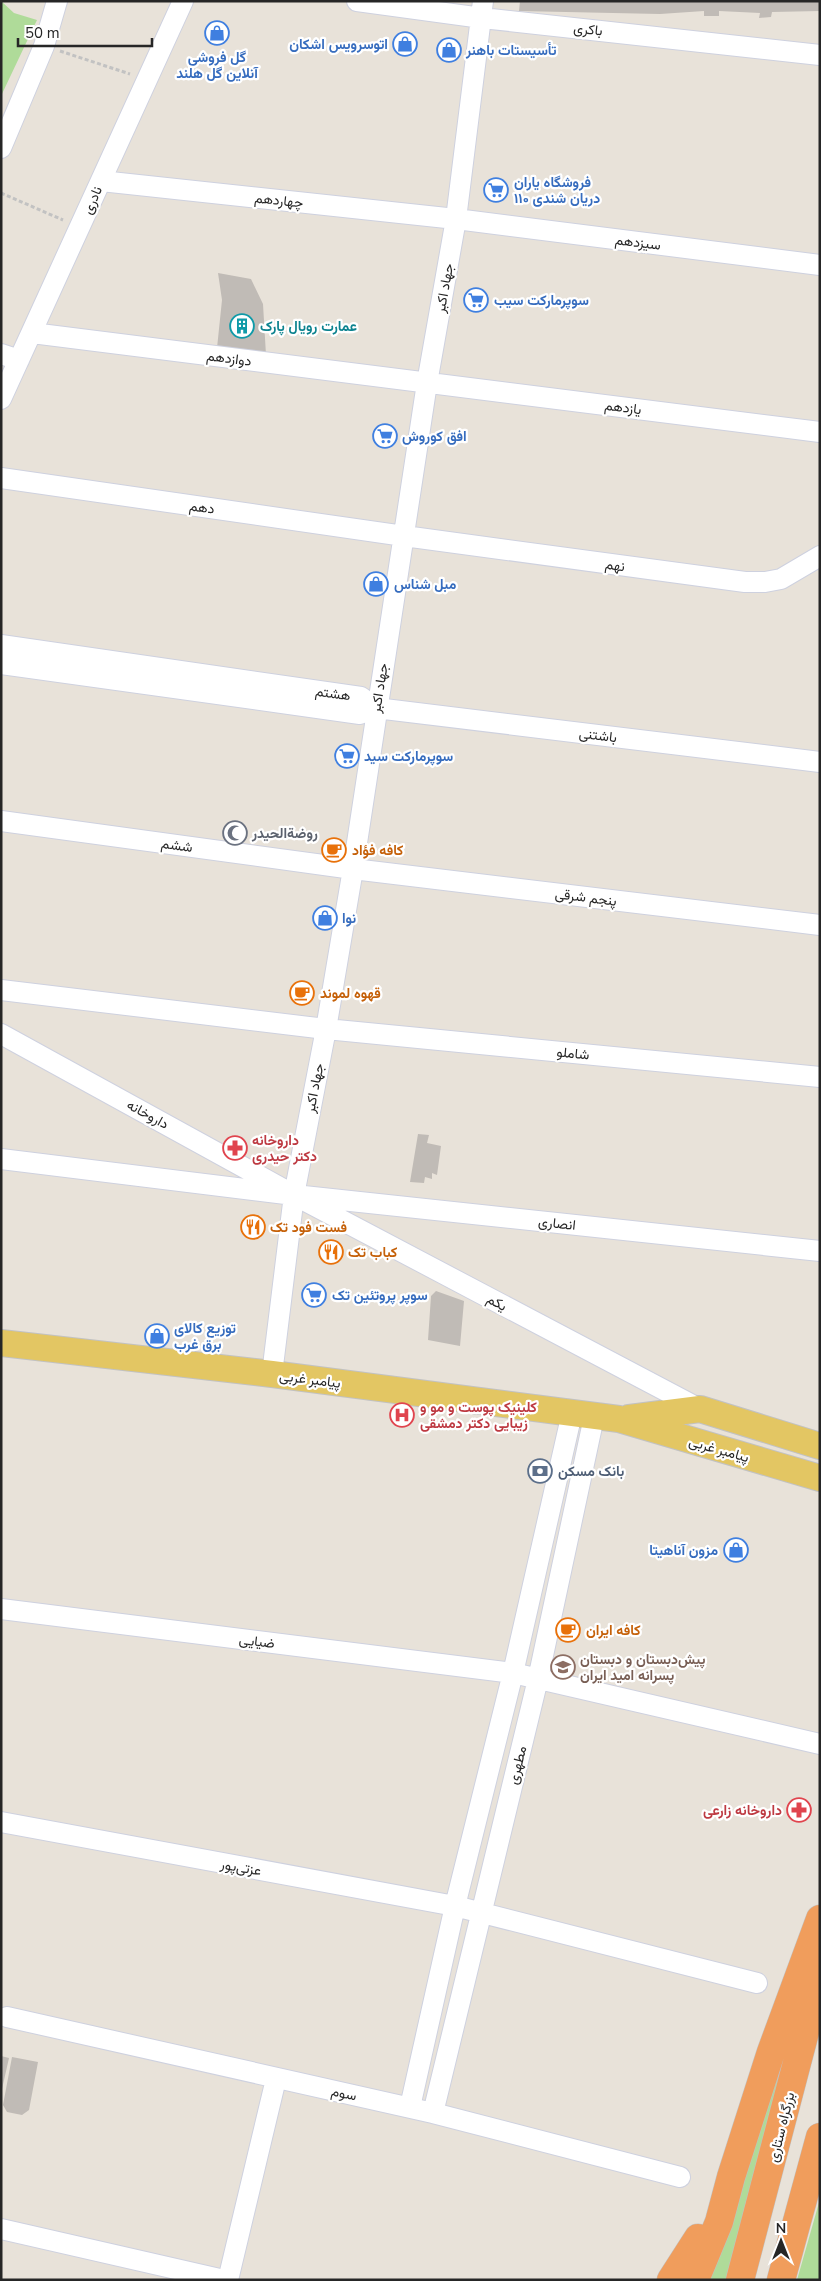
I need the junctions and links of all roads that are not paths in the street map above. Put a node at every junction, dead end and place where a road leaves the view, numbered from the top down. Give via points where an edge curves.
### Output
1 (57, 1) edge
2 (183, 1) edge
3 (357, 1) edge
4 (483, 9) edge
5 (820, 54) edge
6 (1, 148) edge
7 (101, 181) junction
8 (456, 219) junction
9 (820, 265) edge
10 (32, 333) junction
11 (10, 357) edge
12 (427, 383) junction
13 (1, 399) edge
14 (820, 432) edge
15 (1, 478) edge
16 (404, 536) junction
17 (820, 556) edge
18 (1, 645) edge
19 (1, 664) edge
20 (376, 708) junction
21 (820, 762) edge
22 (1, 821) edge
23 (352, 870) junction
24 (820, 925) edge
25 (1, 990) edge
26 (326, 1029) junction
27 (1, 1034) edge
28 (820, 1076) edge
29 (1, 1159) edge
30 (294, 1195) junction
31 (820, 1251) edge
32 (1, 1343) edge
33 (272, 1374) junction
34 (700, 1409) junction
35 (595, 1416) junction
36 (820, 1446) edge
37 (820, 1478) edge
38 (1, 1609) edge
39 (513, 1674) junction
40 (538, 1679) junction
41 (820, 1744) edge
42 (1, 1822) edge
43 (455, 1906) junction
44 (480, 1912) junction
45 (820, 1919) edge
46 (820, 1975) edge
47 (757, 1983) dead end
48 (7, 2017) dead end
49 (276, 2078) junction
50 (410, 2107) junction
51 (433, 2113) junction
52 (820, 2137) edge
53 (680, 2177) dead end
54 (731, 2177) junction
55 (1, 2229) edge
56 (224, 2280) edge
57 (228, 2280) edge
58 (671, 2280) edge
59 (694, 2280) edge
60 (740, 2280) edge
61 (782, 2280) edge

1 - 6 street via 44,46
2 - 7 street, نادری
3 - 4 street, باکری
4 - 5 street, باکری
4 - 8 street, جهاد اکبر
7 - 8 street, چهاردهم
7 - 10 street, نادری
8 - 9 street, سیزدهم
8 - 12 street, جهاد اکبر
10 - 11 street, نادری
10 - 12 street, دوازدهم
11 - 13 street, نادری
12 - 14 street, یازدهم
12 - 16 street, جهاد اکبر
15 - 16 street, دهم
16 - 17 street, نهم via 745,582 781,579
16 - 20 street, جهاد اکبر
18 - 20 street, هشتم via 361,697
19 - 20 street, هشتم via 360,714
20 - 21 street, باشتنی
20 - 23 street, جهاد اکبر
22 - 23 street, ششم
23 - 24 street, پنجم شرقی
23 - 26 street, جهاد اکبر
25 - 26 street, شاملو
26 - 28 street, شاملو
26 - 30 street, جهاد اکبر
27 - 30 street, داروخانه
29 - 30 street, انصاری
30 - 31 street, انصاری
30 - 33 street, جهاد اکبر
30 - 34 street, یکم
32 - 33 main road, پیامبر غربی
33 - 35 main road, پیامبر غربی
34 - 35 main road, پیامبر غربی
34 - 36 main road, پیامبر غربی
35 - 37 main road, پیامبر غربی
35 - 39 street, مطهری
35 - 40 street, مطهری
38 - 39 street, ضیایی
39 - 40 street
39 - 43 street, مطهری
40 - 41 street
40 - 44 street, مطهری
42 - 43 street, عزتی‌پور
43 - 44 street, عزتی‌پور
43 - 50 street, مطهری
44 - 47 street, عزتی‌پور
44 - 51 street, مطهری
45 - 54 highway via 771,2052
46 - 60 highway, بزرگراه ستاری
48 - 49 street, سوم
49 - 50 street, سوم
49 - 57 street
50 - 51 street, سوم
51 - 53 street, سوم
52 - 61 highway
54 - 58 highway
54 - 59 highway via 720,2222
55 - 56 street

